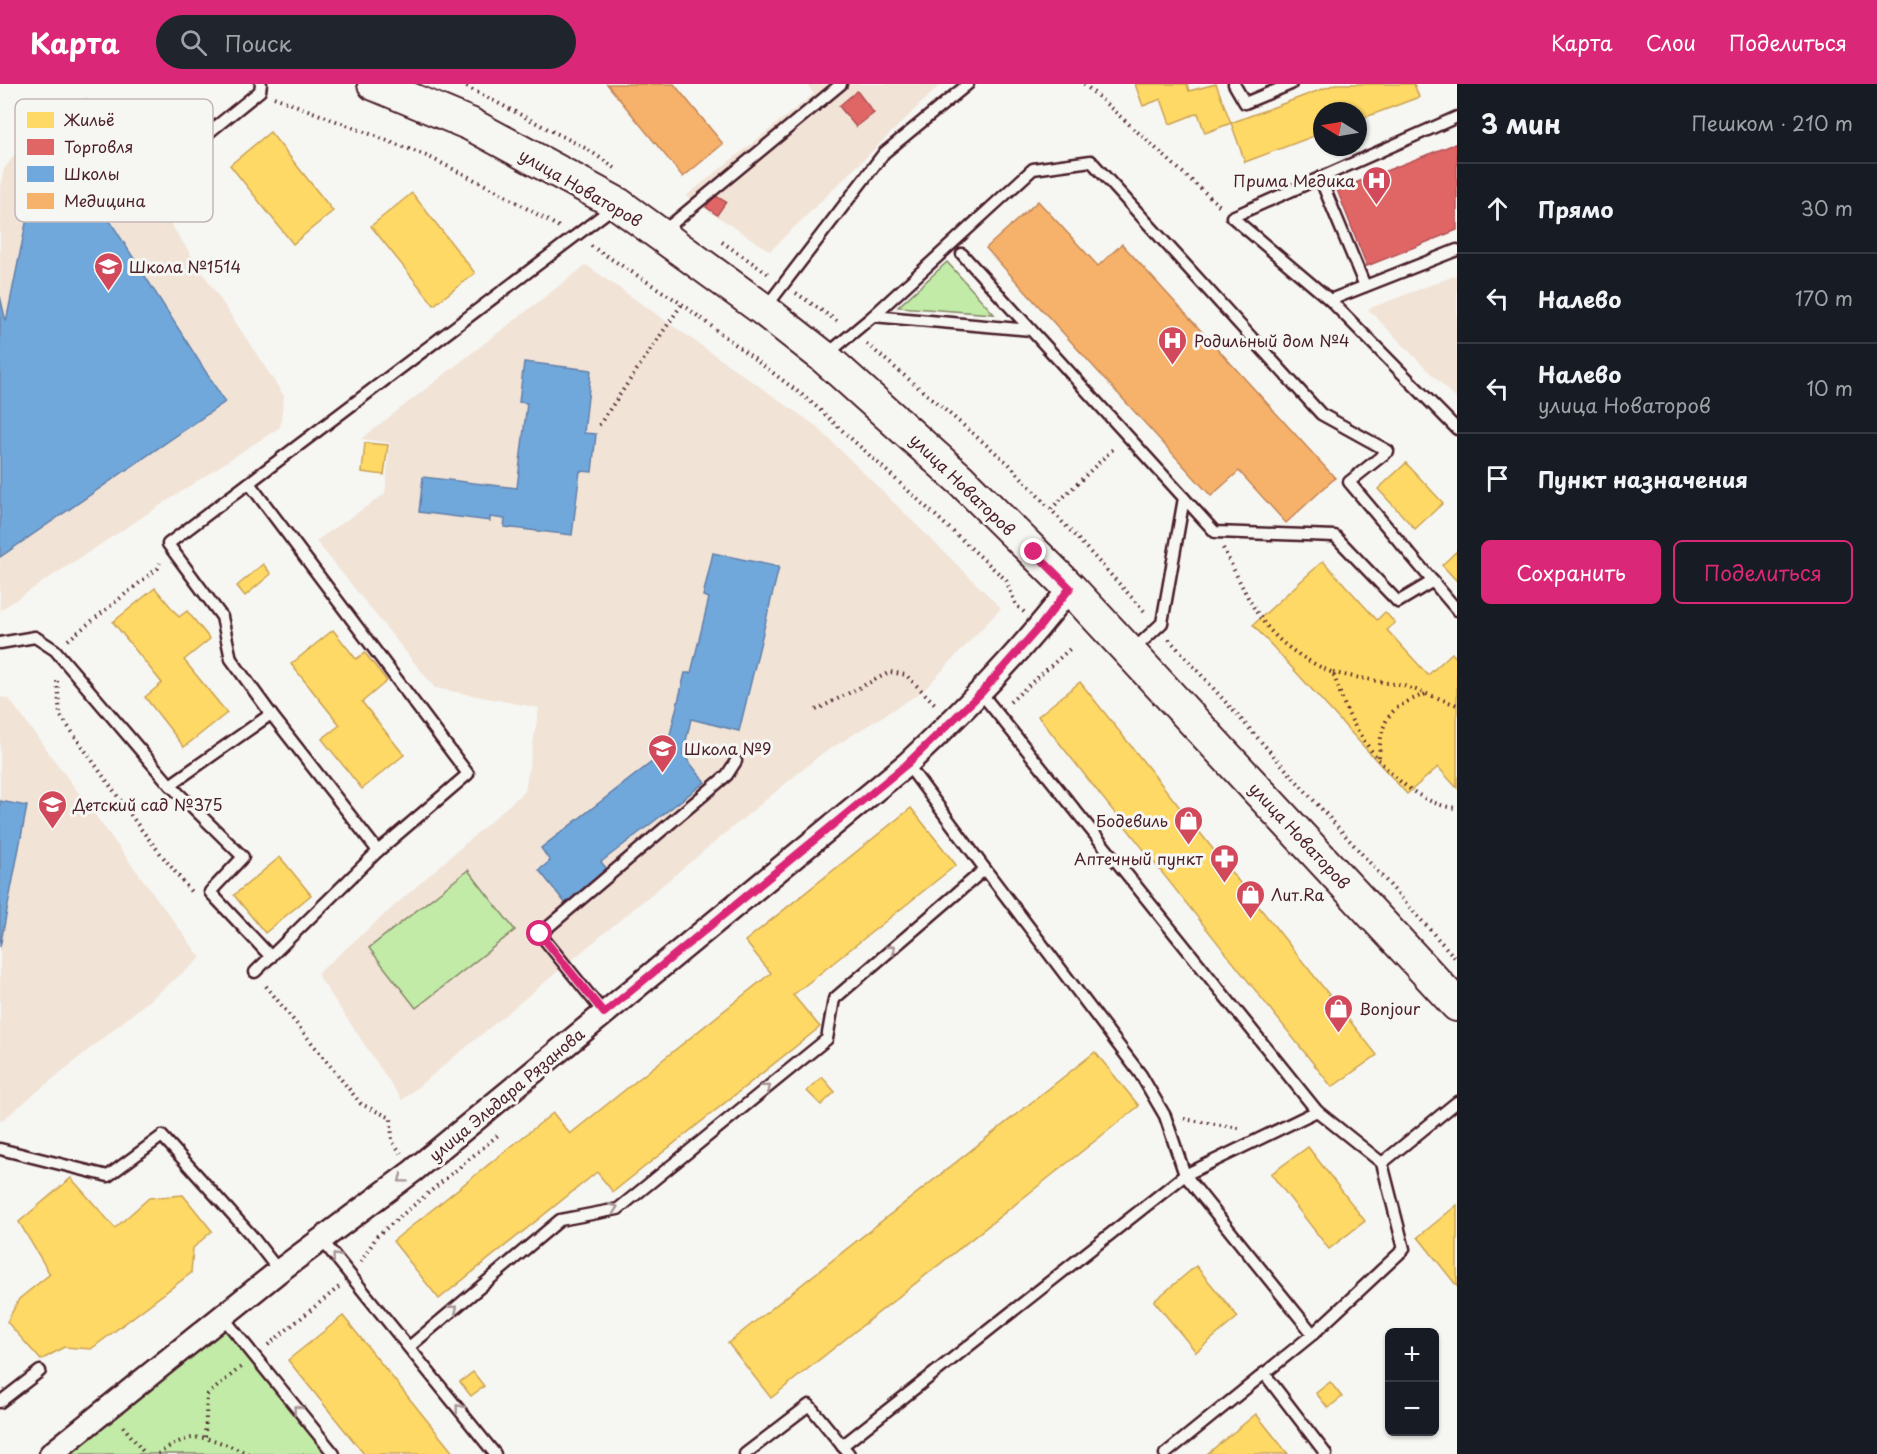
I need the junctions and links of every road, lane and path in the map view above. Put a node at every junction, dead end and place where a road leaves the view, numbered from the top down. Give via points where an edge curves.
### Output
1 (374, 84) edge
2 (461, 84) edge
3 (841, 84) edge
4 (968, 84) edge
5 (1084, 84) edge
6 (1234, 84) edge
7 (1291, 84) edge
8 (261, 88) edge
9 (1457, 117) edge
10 (213, 129) edge
11 (587, 149) dead end
12 (1320, 178) junction
13 (618, 204) junction
14 (1232, 216) junction
15 (660, 234) junction
16 (577, 237) junction
17 (1457, 250) edge
18 (962, 254) dead end
19 (1365, 286) junction
20 (1329, 300) junction
21 (682, 304) junction
22 (764, 310) junction
23 (873, 316) junction
24 (1031, 330) junction
25 (824, 357) junction
26 (599, 425) dead end
27 (1457, 429) edge
28 (1127, 435) junction
29 (249, 483) junction
30 (1184, 498) junction
31 (1051, 509) dead end
32 (1215, 532) junction
33 (1433, 581) junction
34 (1070, 588) junction
35 (1457, 610) edge
36 (1041, 625) junction
37 (0, 643) edge
38 (1071, 648) dead end
39 (1130, 652) junction
40 (1333, 673) junction
41 (981, 693) junction
42 (1426, 694) junction
43 (1457, 705) edge
44 (816, 710) dead end
45 (998, 713) junction
46 (270, 714) junction
47 (951, 722) junction
48 (1379, 758) junction
49 (736, 761) dead end
50 (904, 766) junction
51 (170, 785) junction
52 (1457, 808) edge
53 (378, 851) junction
54 (985, 869) junction
55 (271, 957) junction
56 (255, 972) dead end
57 (1457, 1005) edge
58 (604, 1013) junction
59 (1457, 1102) edge
60 (1317, 1111) junction
61 (1165, 1116) junction
62 (501, 1133) dead end
63 (1270, 1133) junction
64 (0, 1149) edge
65 (1382, 1163) junction
66 (1185, 1175) junction
67 (321, 1239) junction
68 (279, 1271) junction
69 (352, 1277) junction
70 (222, 1316) junction
71 (1312, 1334) junction
72 (409, 1347) junction
73 (254, 1356) junction
74 (40, 1371) dead end
75 (1264, 1373) junction
76 (0, 1402) edge
77 (108, 1408) junction
78 (205, 1437) junction
79 (845, 1450) edge
80 (55, 1452) edge
81 (145, 1454) edge
82 (158, 1454) edge
83 (249, 1454) edge
84 (334, 1454) edge
85 (495, 1454) edge
86 (745, 1454) edge
87 (1165, 1454) edge
88 (1326, 1454) edge

1 - 13 street, улица Новаторов via 470,124
2 - 11 path
3 - 15 lane
4 - 22 lane via 884,153
5 - 14 path
6 - 7 lane via 1245,103
8 - 10 lane
8 - 16 path via 427,156
9 - 12 lane
12 - 14 lane
12 - 19 lane
13 - 15 street, улица Новаторов
13 - 16 lane
14 - 20 lane
15 - 22 street, улица Новаторов
16 - 21 path
16 - 29 lane
17 - 19 lane
18 - 24 lane
19 - 20 lane
20 - 27 lane
21 - 26 path
21 - 36 path via 810,400 1006,580 1016,605
22 - 25 street, улица Новаторов
23 - 24 lane
23 - 25 lane
23 - 33 lane via 1033,170 1091,161 1321,414 1388,451 1349,482
24 - 28 lane
25 - 34 street, улица Новаторов via 961,480
28 - 30 lane
28 - 31 path
29 - 46 lane via 168,544 222,617 231,659
29 - 53 lane via 468,774
30 - 32 lane
30 - 39 lane via 1162,623
32 - 33 lane via 1335,536 1398,602
32 - 40 path via 1258,618 1274,638
33 - 35 lane
34 - 36 street, улица Эльдара Рязанова
34 - 39 street, улица Новаторов
36 - 41 street, улица Эльдара Рязанова
37 - 51 lane via 35,638 55,650
38 - 45 path
39 - 57 street, улица Новаторов
40 - 42 path via 1405,686
40 - 48 path via 1350,719
41 - 45 lane
41 - 47 street, улица Эльдара Рязанова
42 - 43 path
42 - 48 path via 1403,702 1387,716 1380,736
44 - 47 path via 890,672 906,675
45 - 60 lane
46 - 51 lane
46 - 53 lane
47 - 50 street, улица Эльдара Рязанова
48 - 52 path via 1425,799
49 - 58 lane via 727,775 540,934
50 - 54 lane
50 - 58 street, улица Эльдара Рязанова
51 - 55 lane via 243,857 210,892
53 - 55 lane
54 - 61 lane via 1141,1076
72 -> 54 lane via 560,1220 618,1209 827,1039 834,999
55 - 56 lane
58 -> 67 street, улица Эльдара Рязанова via 412,1171
59 - 65 lane
60 - 63 lane
60 - 65 lane
61 - 63 path
61 - 66 lane
62 - 69 path via 377,1236
63 - 66 lane
64 - 68 lane via 108,1176 162,1136
65 - 71 lane via 1404,1249
66 - 71 lane
66 - 79 lane
67 - 68 street, улица Эльдара Рязанова
69 -> 67 lane
68 - 70 street, улица Эльдара Рязанова
69 - 72 lane
69 - 73 path
70 - 73 lane
70 - 77 street, улица Эльдара Рязанова
71 - 75 lane
85 -> 72 lane
73 - 78 path via 207,1395
84 -> 73 lane
74 - 76 lane
75 - 87 lane
75 - 88 lane
77 - 80 street, улица Эльдара Рязанова
77 - 81 path
78 - 82 path via 178,1440
78 - 83 path
79 - 86 lane via 809,1404

